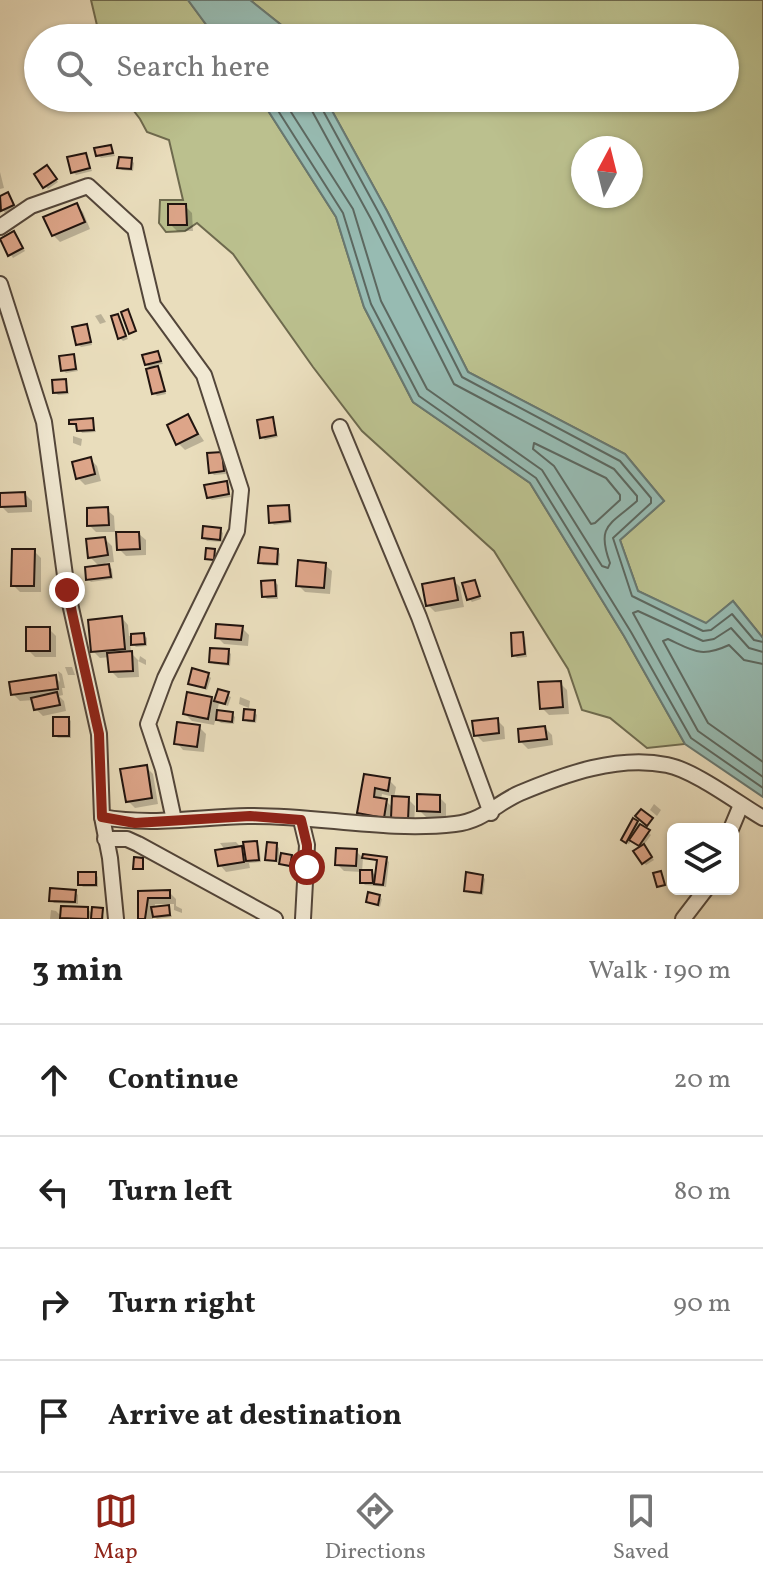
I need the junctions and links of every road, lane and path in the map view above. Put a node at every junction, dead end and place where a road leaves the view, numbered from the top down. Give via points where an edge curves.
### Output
1 (0, 227) edge
2 (0, 284) edge
3 (340, 427) dead end
4 (741, 805) junction
5 (491, 813) junction
6 (102, 817) junction
7 (763, 818) edge
8 (174, 820) junction
9 (301, 820) junction
10 (135, 823) junction
11 (734, 823) edge
12 (105, 839) junction
13 (150, 851) junction
14 (701, 895) edge
15 (116, 919) edge
16 (275, 919) edge
17 (303, 919) edge
18 (683, 919) edge

1 - 8 street via 31,206 88,186 135,229 153,305 204,375 241,490 237,531 148,724
2 - 6 street via 44,422 67,590 99,734
3 - 5 street via 419,617
4 - 5 street via 670,765 629,762 549,781 513,796
4 - 7 street
4 - 11 street
5 - 9 street via 457,824
6 - 10 street
6 - 12 street
8 - 9 street
8 - 10 street
9 - 17 street via 307,845
10 - 13 street
12 - 13 street via 127,839
12 - 15 street
13 - 16 street
14 - 18 street

